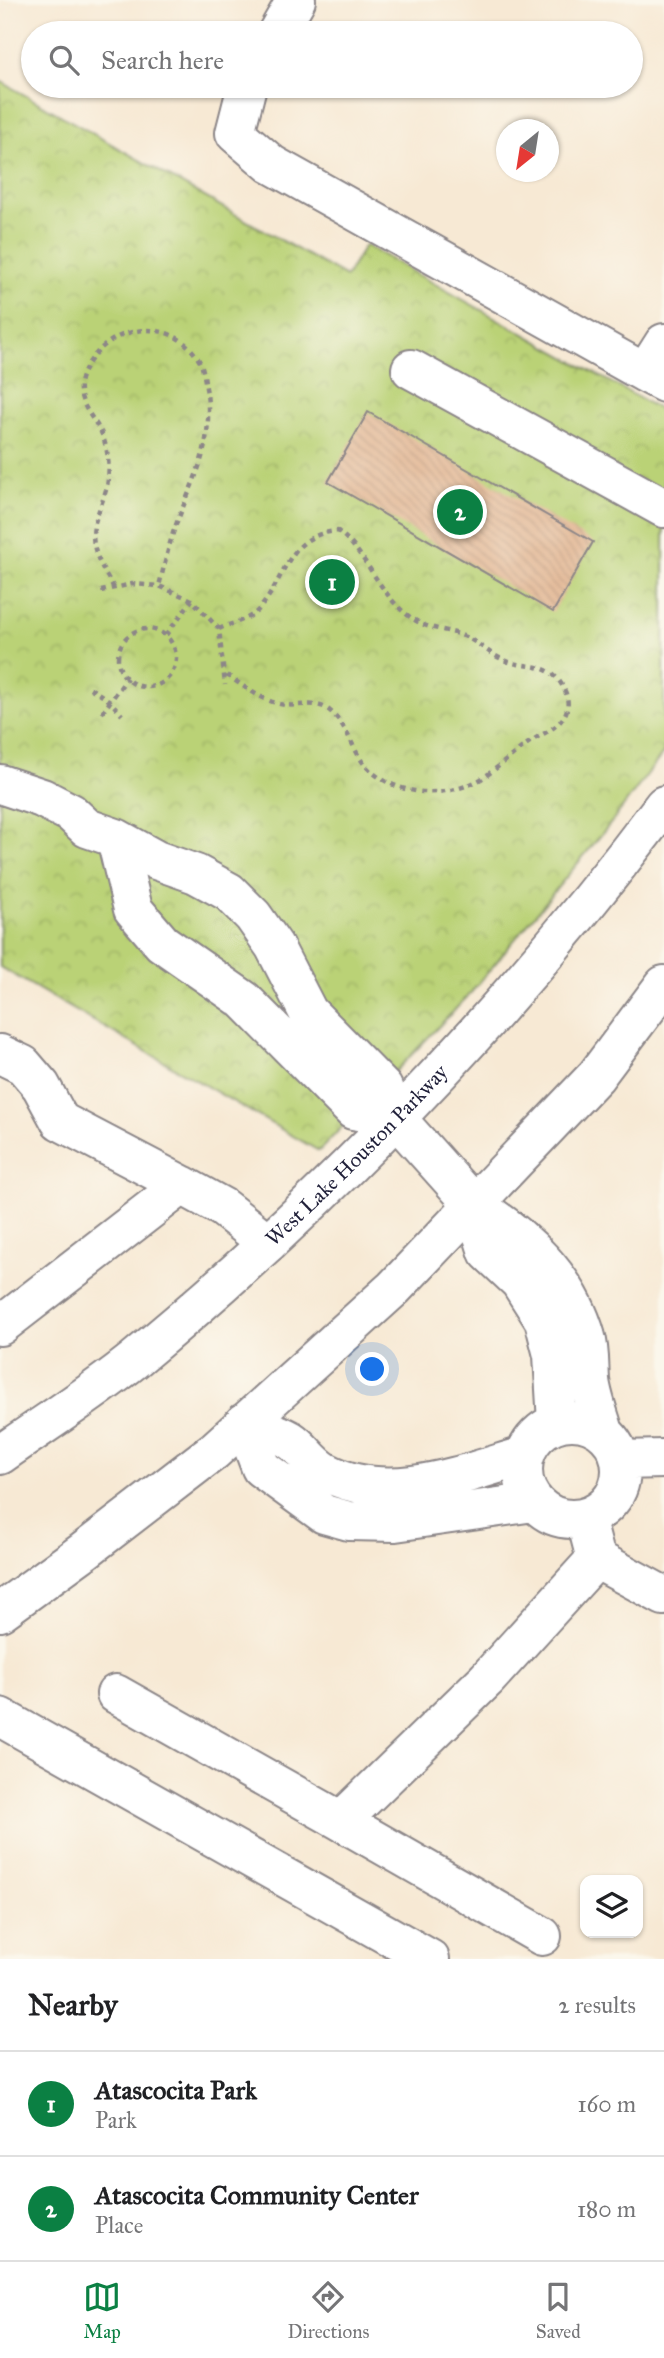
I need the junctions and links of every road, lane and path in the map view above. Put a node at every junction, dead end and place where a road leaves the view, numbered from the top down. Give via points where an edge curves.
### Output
1 (244, 98) edge
2 (658, 366) edge
3 (411, 369) dead end
4 (664, 508) edge
5 (159, 586) junction
6 (114, 587) junction
7 (101, 591) dead end
8 (191, 600) junction
9 (219, 629) junction
10 (166, 635) junction
11 (224, 673) junction
12 (127, 678) junction
13 (225, 685) dead end
14 (90, 688) dead end
15 (110, 701) junction
16 (102, 713) dead end
17 (122, 715) dead end
18 (0, 784) edge
19 (664, 805) edge
20 (116, 838) junction
21 (660, 998) edge
22 (309, 1012) junction
23 (280, 1037) junction
24 (0, 1054) edge
25 (395, 1117) junction
26 (182, 1185) junction
27 (472, 1204) junction
28 (268, 1243) junction
29 (0, 1326) edge
30 (244, 1423) junction
31 (557, 1423) junction
32 (612, 1446) junction
33 (0, 1455) edge
34 (524, 1456) junction
35 (664, 1459) edge
36 (534, 1502) junction
37 (585, 1517) junction
38 (596, 1559) junction
39 (664, 1596) edge
40 (0, 1612) edge
41 (116, 1694) dead end
42 (0, 1717) edge
43 (341, 1821) junction
44 (542, 1936) dead end
45 (430, 1959) edge

1 - 2 main road via 235,133 271,164
3 - 4 main road
5 - 6 path
5 - 6 path via 175,529 201,468 207,394 201,363 190,349 169,333 150,329 125,332 104,344 88,363 80,385 84,405 108,456 108,480 93,542
5 - 8 path
6 - 7 path
8 - 9 path
8 - 10 path
9 - 11 path
9 - 11 path via 258,611 301,543 338,531 353,543 398,607 422,624 464,636 505,661 541,666 558,679 568,695 568,712 556,726 481,779 450,792 417,792 392,785 369,771 329,710 314,704 284,705
10 - 12 path via 147,629 128,636 118,653
10 - 12 path via 176,651 170,677 145,688
11 - 13 path
12 - 15 path
14 - 15 path
15 - 16 path
15 - 17 path
18 - 20 main road via 42,798 71,813 87,828
19 - 25 main road, West Lake Houston Parkway via 492,1017
20 - 22 main road via 229,892 274,946
20 - 23 main road via 133,909 162,943 244,1000
21 - 27 main road via 596,1076
22 - 23 main road
22 - 25 main road via 383,1087
23 - 25 main road via 353,1110
24 - 26 main road via 23,1065 60,1121
25 - 27 main road
25 - 28 main road, West Lake Houston Parkway
26 - 28 main road via 222,1207
26 - 29 main road
27 - 30 main road via 394,1288
27 - 31 main road via 488,1252 520,1282 544,1320 553,1355
27 - 32 main road via 510,1227 573,1299 587,1340 591,1383
28 - 33 main road, West Lake Houston Parkway via 132,1362
30 - 34 main road via 290,1440 326,1472 361,1483 399,1487 437,1482
30 - 36 main road via 261,1468 324,1514 349,1521 395,1522
30 - 40 main road via 171,1484
31 - 32 main road via 573,1420
31 - 34 main road via 531,1441
32 - 35 main road
32 - 37 main road via 621,1477 616,1493 607,1506
34 - 36 main road via 524,1480
36 - 37 main road via 561,1519
37 - 38 main road
38 - 39 main road
38 - 43 main road via 487,1679
41 - 43 main road
42 - 45 main road
43 - 44 main road

